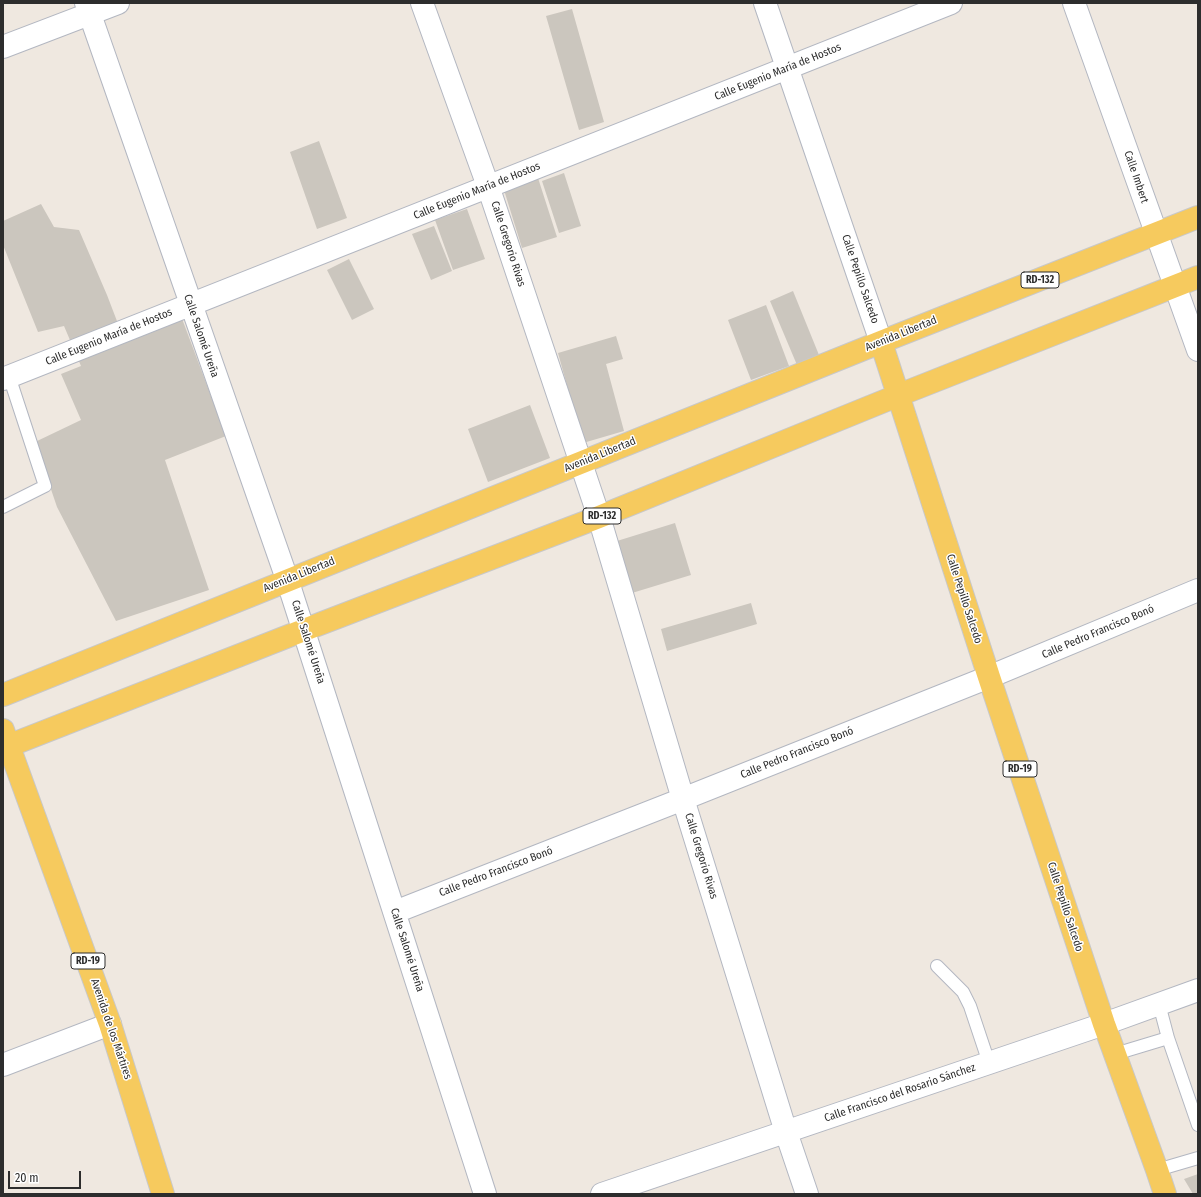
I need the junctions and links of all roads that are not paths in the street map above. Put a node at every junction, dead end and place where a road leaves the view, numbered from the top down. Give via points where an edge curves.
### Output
1 (118, 3) edge
2 (422, 3) edge
3 (765, 3) edge
4 (951, 3) edge
5 (1074, 3) edge
6 (87, 8) edge
7 (3, 47) edge
8 (788, 68) junction
9 (488, 186) junction
10 (1198, 217) edge
11 (1156, 234) junction
12 (1198, 277) edge
13 (1175, 286) junction
14 (190, 304) junction
15 (881, 342) junction
16 (1198, 350) edge
17 (6, 378) edge
18 (899, 395) junction
19 (581, 463) junction
20 (3, 507) edge
21 (599, 517) junction
22 (287, 579) junction
23 (1198, 590) edge
24 (304, 630) junction
25 (989, 677) junction
26 (3, 695) edge
27 (5, 742) edge
28 (683, 799) junction
29 (395, 912) junction
30 (937, 966) dead end
31 (1198, 990) edge
32 (1159, 1004) junction
33 (110, 1024) junction
34 (1104, 1024) junction
35 (1168, 1038) junction
36 (1115, 1054) junction
37 (989, 1063) junction
38 (3, 1065) edge
39 (1198, 1125) edge
40 (786, 1132) junction
41 (1198, 1158) edge
42 (1157, 1170) junction
43 (163, 1194) edge
44 (485, 1194) edge
45 (602, 1194) edge
46 (807, 1194) edge
47 (1165, 1194) edge

1 - 6 street
2 - 9 street, Calle Gregorio Rivas
3 - 8 street, Calle Pepillo Salcedo
4 - 8 street, Calle Eugenio María de Hostos
5 - 11 street, Calle Imbert
6 - 7 street
6 - 14 street, Calle Salomé Ureña
8 - 9 street, Calle Eugenio María de Hostos
8 - 15 street, Calle Pepillo Salcedo
9 - 14 street, Calle Eugenio María de Hostos
9 - 19 street, Calle Gregorio Rivas
10 - 11 main road, Avenida Libertad / RD-132
11 - 13 street, Calle Imbert
11 - 15 main road, Avenida Libertad / RD-132
12 - 13 main road, RD-132
13 - 16 street, Calle Imbert
13 - 18 main road, RD-132
14 - 17 street, Calle Eugenio María de Hostos
14 - 22 street, Calle Salomé Ureña
15 - 18 main road, Calle Pepillo Salcedo / RD-19
15 - 19 main road, Avenida Libertad / RD-132
17 - 20 lane via 45,486
18 - 21 main road, RD-132
18 - 25 main road, Calle Pepillo Salcedo / RD-19
19 - 21 street, Calle Gregorio Rivas
19 - 22 main road, Avenida Libertad / RD-132
21 - 24 main road, RD-132
21 - 28 street, Calle Gregorio Rivas
22 - 24 street, Calle Salomé Ureña
22 - 26 main road, Avenida Libertad / RD-132
23 - 25 street, Calle Pedro Francisco Bonó
24 - 27 main road, RD-132
24 - 29 street, Calle Salomé Ureña
25 - 28 street, Calle Pedro Francisco Bonó
25 - 34 main road, Calle Pepillo Salcedo / RD-19
27 - 33 main road, Avenida de los Mártires / RD-19
28 - 29 street, Calle Pedro Francisco Bonó
28 - 40 street, Calle Gregorio Rivas
29 - 44 street, Calle Salomé Ureña
30 - 37 lane via 963,992
31 - 32 street, Calle Francisco del Rosario Sánchez
32 - 34 street, Calle Francisco del Rosario Sánchez
32 - 35 lane
33 - 38 street
33 - 43 main road, Avenida de los Mártires / RD-19
34 - 36 main road, Calle Pepillo Salcedo / RD-19
34 - 37 street, Calle Francisco del Rosario Sánchez
35 - 36 lane
35 - 39 lane
36 - 42 main road, Calle Pepillo Salcedo / RD-19
37 - 40 street, Calle Francisco del Rosario Sánchez
40 - 45 street, Calle Francisco del Rosario Sánchez
40 - 46 street, Calle Gregorio Rivas
41 - 42 lane
42 - 47 main road, Calle Pepillo Salcedo / RD-19

